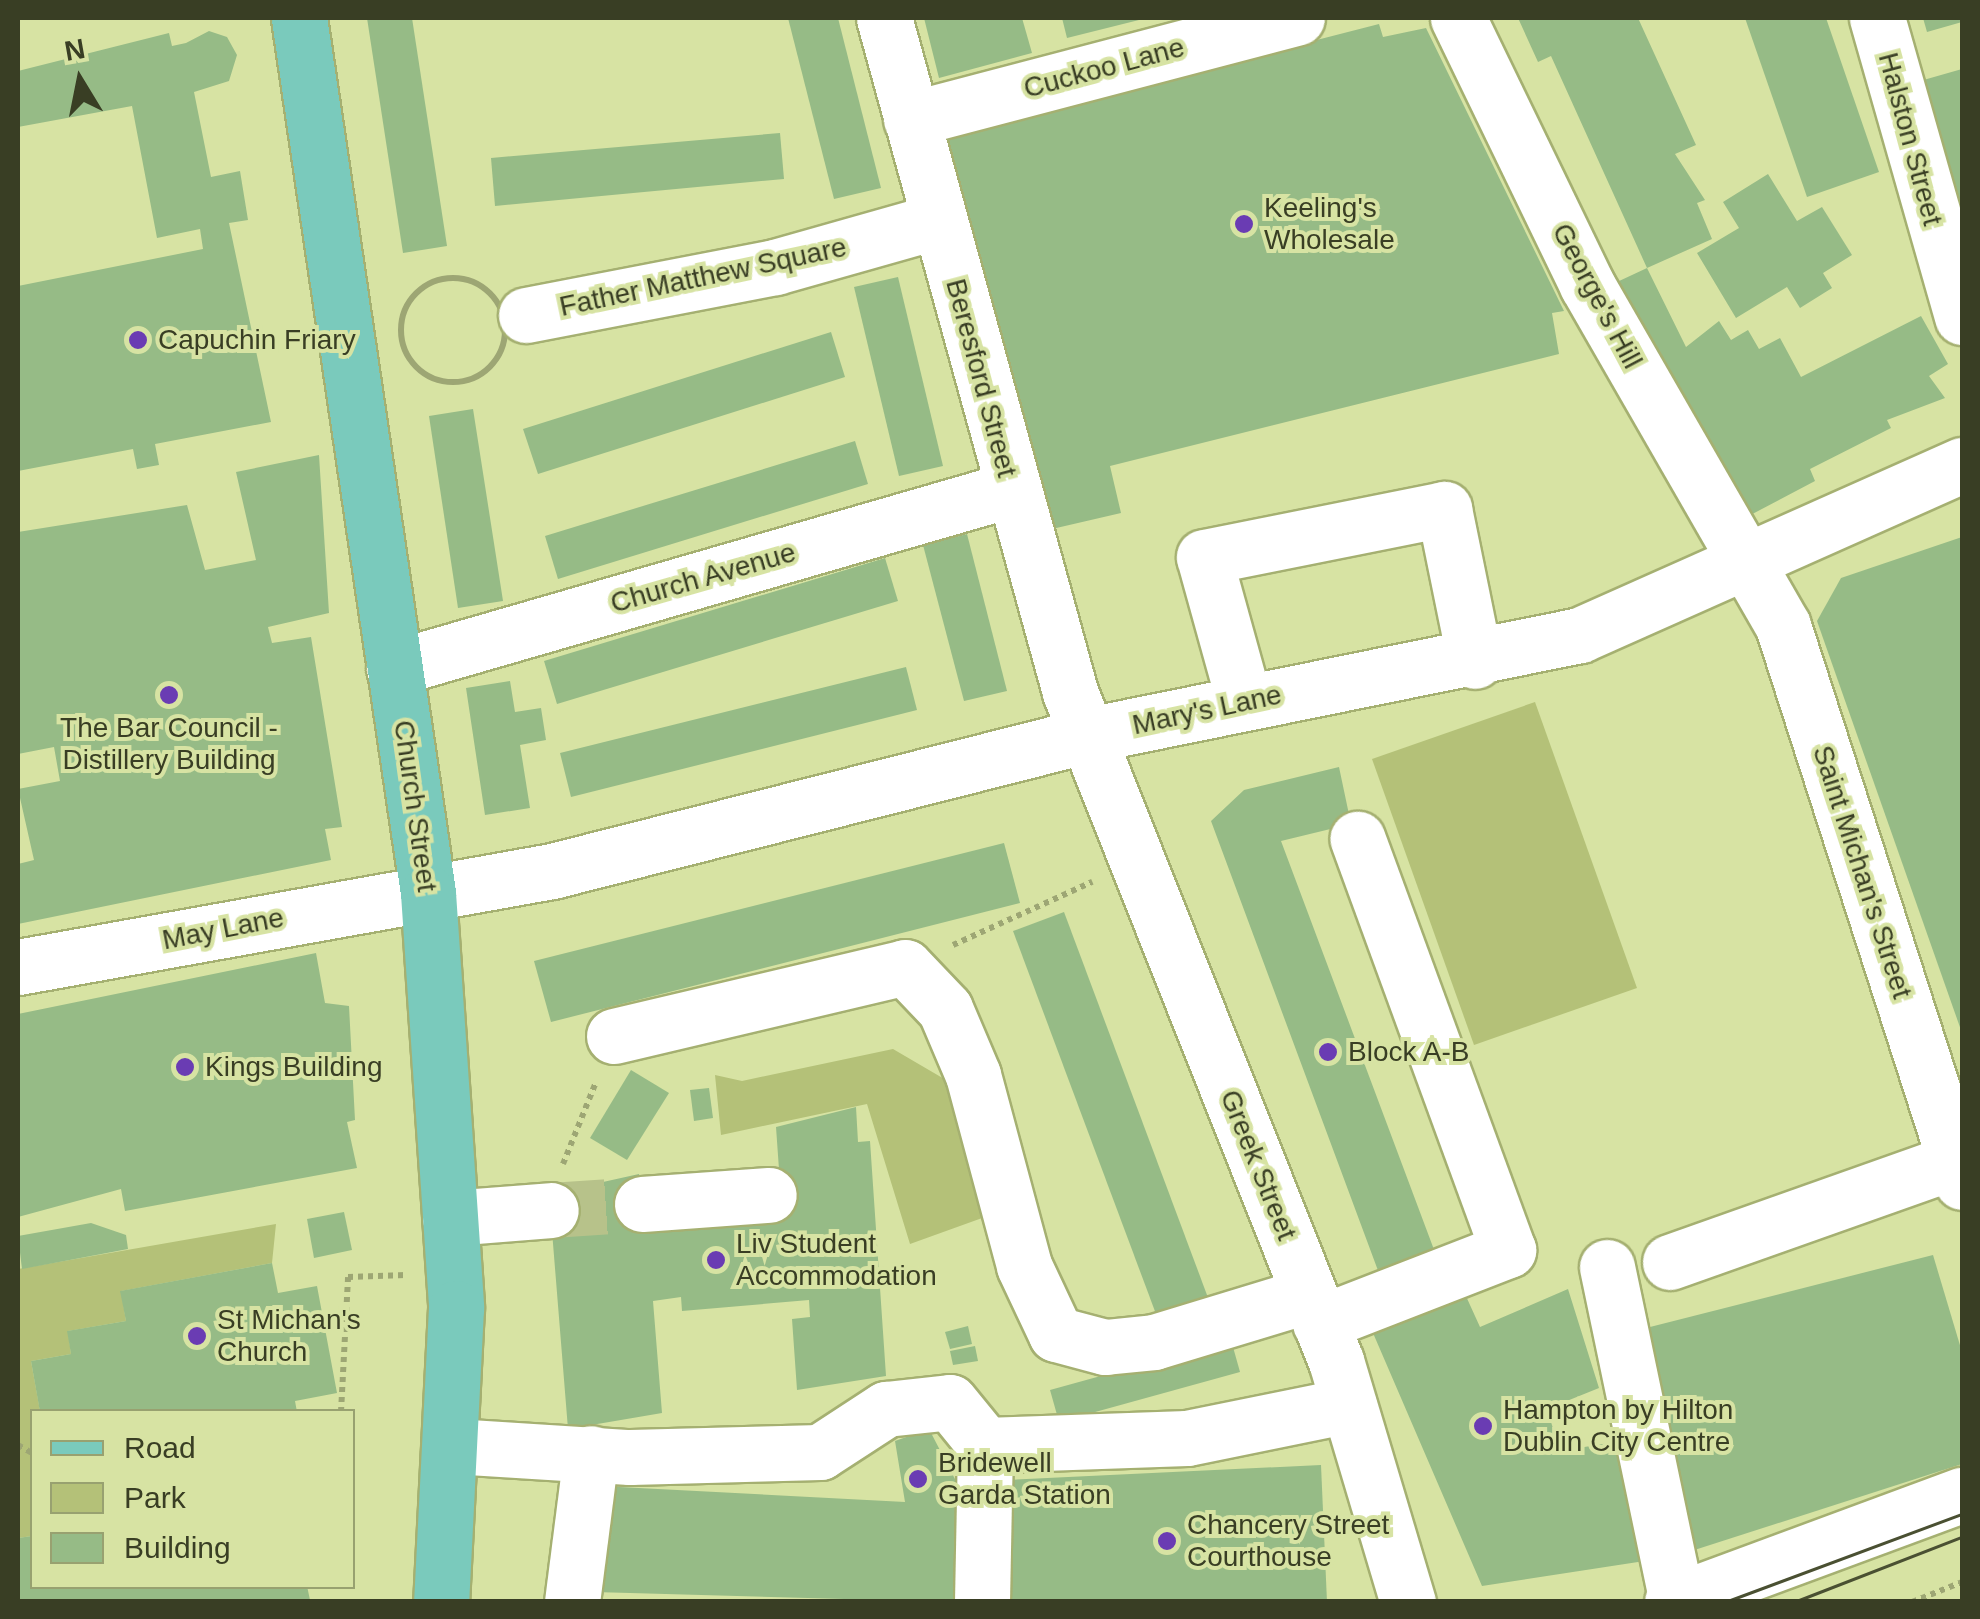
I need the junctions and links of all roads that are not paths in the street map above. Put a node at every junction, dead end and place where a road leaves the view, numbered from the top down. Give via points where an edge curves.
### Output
1 (299, 18) edge
2 (884, 18) edge
3 (1297, 18) edge
4 (1458, 18) edge
5 (1878, 18) edge
6 (911, 119) junction
7 (938, 220) junction
8 (526, 316) dead end
9 (1962, 317) edge
10 (1962, 465) edge
11 (1012, 489) junction
12 (1750, 568) junction
13 (1475, 661) junction
14 (394, 668) junction
15 (1244, 701) junction
16 (1088, 735) junction
17 (1358, 839) dead end
18 (428, 893) junction
19 (18, 967) edge
20 (614, 1036) road end
21 (1959, 1171) edge
22 (557, 1187) tunnel mouth
23 (769, 1195) dead end
24 (642, 1204) tunnel mouth
25 (450, 1218) junction
26 (1670, 1262) dead end
27 (1607, 1267) dead end
28 (1315, 1309) junction
29 (1349, 1405) junction
30 (986, 1444) junction
31 (453, 1446) junction
32 (591, 1453) junction
33 (1962, 1495) edge
34 (1674, 1599) edge
35 (440, 1602) edge
36 (572, 1602) edge
37 (982, 1602) edge
38 (1408, 1602) edge

1 - 14 main road, Church Street
2 - 6 street, Beresford Street
3 - 6 street, Cuckoo Lane
4 - 12 street, George's Hill via 1587,284
5 - 9 street, Halston Street
6 - 7 street, Beresford Street
7 - 8 street, Father Matthew Square via 775,267
7 - 11 street, Beresford Street
10 - 12 street, Mary's Lane
11 - 14 street, Church Avenue
11 - 16 street, Beresford Street
12 - 13 street, Mary's Lane via 1580,636
12 - 21 street, Saint Michan's Street via 1783,626
13 - 15 street, Mary's Lane
13 - 15 street via 1444,509 1204,558
14 - 18 main road, Church Street
15 - 16 street, Mary's Lane
16 - 18 street, Mary's Lane via 552,872
16 - 28 street, Greek Street
17 - 28 street via 1508,1250
18 - 19 street, May Lane
18 - 25 main road, Church Street
20 - 28 street via 904,967 945,1009 973,1075 1024,1266 1056,1334 1106,1347
21 - 26 street
22 - 25 street
23 - 24 street
25 - 31 main road, Church Street
27 - 34 street
28 - 29 street, Greek Street
29 - 30 street via 1188,1438
29 - 38 street, Greek Street
30 - 32 street via 950,1402 886,1409 820,1452
30 - 37 street
31 - 32 street
31 - 35 main road, Church Street
32 - 36 street
33 - 34 street

